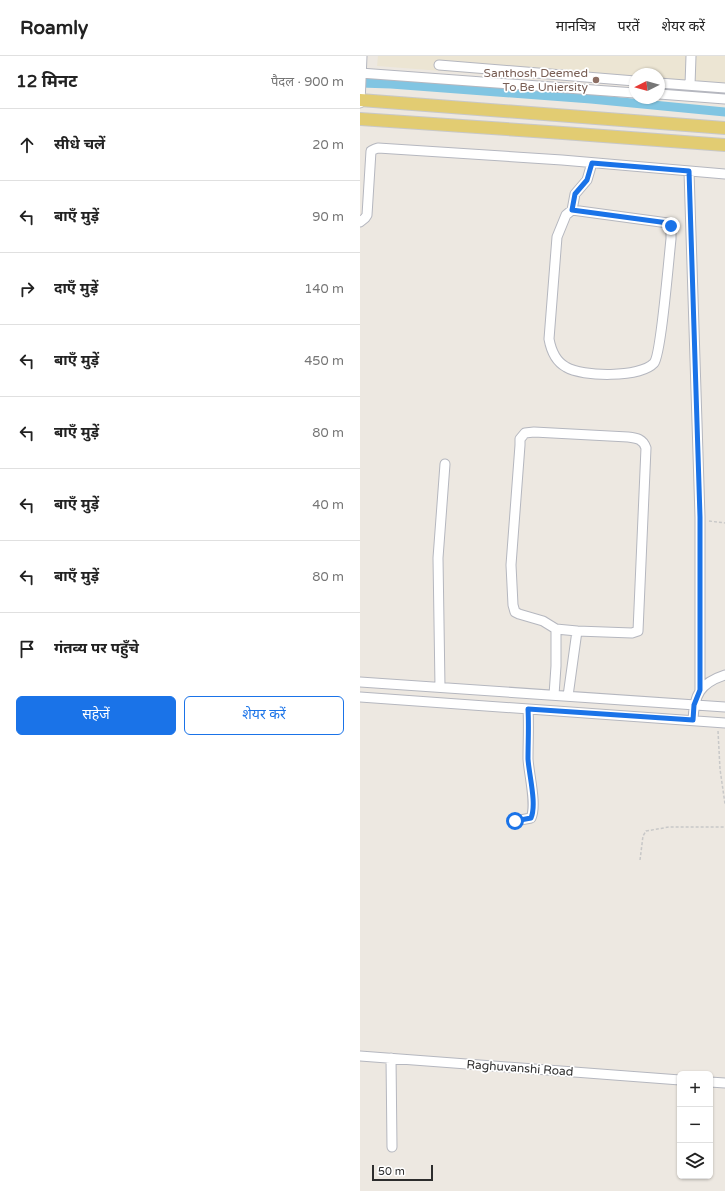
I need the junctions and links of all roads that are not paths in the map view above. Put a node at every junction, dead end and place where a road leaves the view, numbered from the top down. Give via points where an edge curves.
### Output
1 (362, 56) edge
2 (692, 56) edge
3 (439, 65) dead end
4 (361, 75) edge
5 (629, 81) edge
6 (665, 83) edge
7 (690, 85) junction
8 (725, 88) edge
9 (629, 93) edge
10 (665, 94) edge
11 (360, 98) edge
12 (725, 99) edge
13 (360, 119) edge
14 (725, 128) edge
15 (725, 146) edge
16 (592, 163) junction
17 (689, 171) junction
18 (725, 174) edge
19 (572, 210) junction
20 (360, 222) edge
21 (445, 464) dead end
22 (556, 629) junction
23 (578, 631) junction
24 (725, 675) edge
25 (360, 682) edge
26 (440, 687) junction
27 (700, 690) junction
28 (554, 695) junction
29 (568, 696) junction
30 (360, 697) edge
31 (694, 705) junction
32 (725, 707) edge
33 (528, 709) junction
34 (693, 720) junction
35 (722, 723) edge
36 (515, 821) dead end
37 (360, 1056) edge
38 (391, 1058) junction
39 (677, 1080) edge
40 (713, 1082) edge
41 (725, 1083) edge
42 (392, 1147) dead end

1 - 4 street
2 - 7 street
3 - 5 street
4 - 9 street
4 - 11 street
6 - 7 street
7 - 8 street
10 - 12 street
11 - 14 main road
13 - 15 main road
16 - 17 street
16 - 19 street via 587,180 575,194
16 - 20 street via 375,149 371,152 367,215
17 - 18 street
17 - 27 street via 700,517
19 - 19 street via 566,215 557,238 550,339 554,355 565,367 582,372 626,374 646,370 655,362 659,343 671,226 668,223
21 - 26 street via 438,558
22 - 23 street
22 - 23 street via 544,621 519,614 513,605 511,565 520,439 525,433 534,432 640,439 646,448 638,631
22 - 28 street
23 - 29 street
24 - 27 street via 710,680
25 - 26 street
26 - 28 street
27 - 31 street
28 - 29 street
29 - 31 street
30 - 33 street
31 - 32 street
31 - 34 street
33 - 34 street
33 - 36 street via 528,760 533,813 531,818
34 - 35 street
37 - 38 street, Raghuvanshi Road
38 - 39 street, Raghuvanshi Road
38 - 42 street
40 - 41 street

